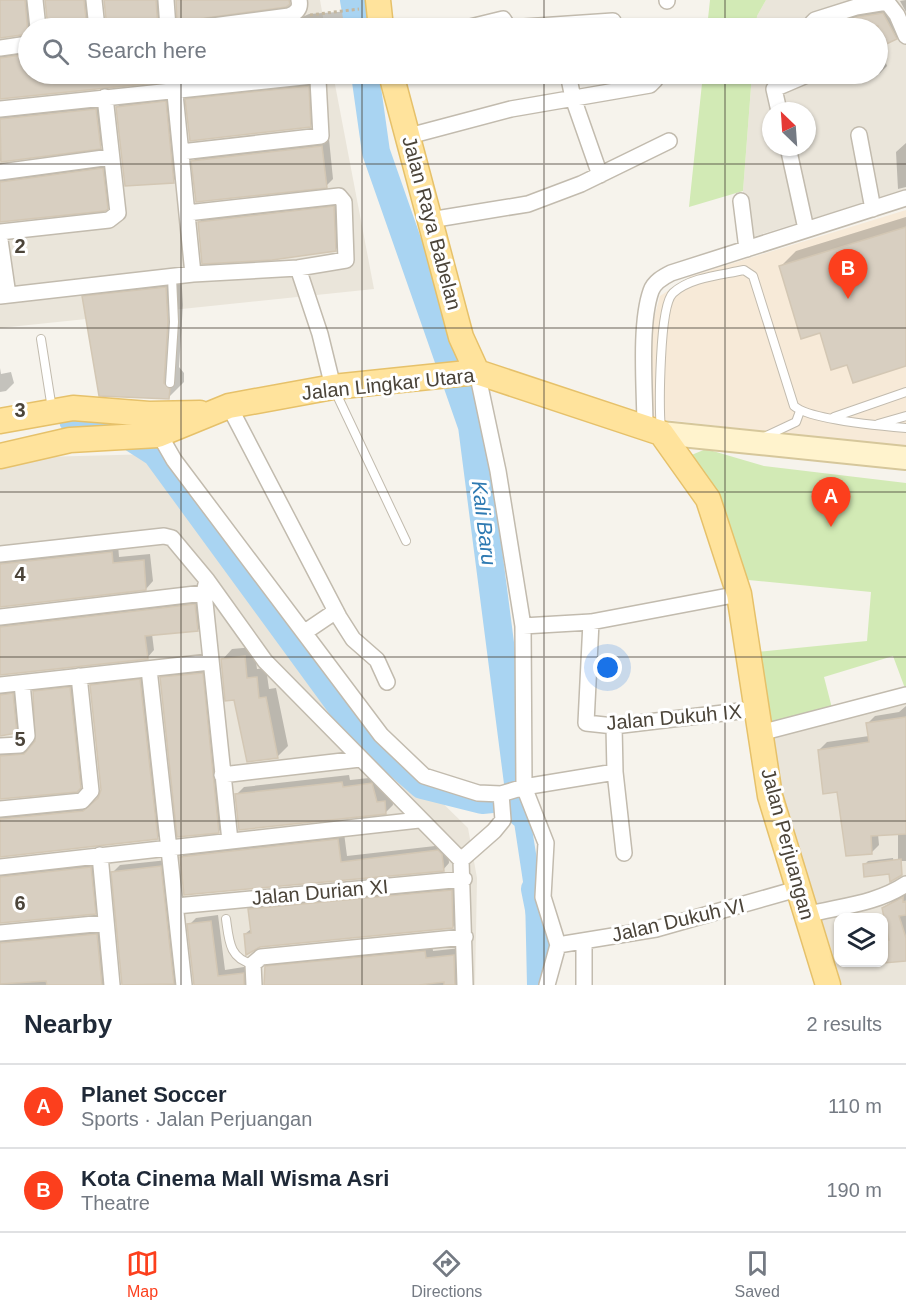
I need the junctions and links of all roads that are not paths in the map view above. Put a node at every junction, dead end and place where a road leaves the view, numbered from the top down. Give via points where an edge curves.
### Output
1 (35, 0) edge
2 (94, 0) edge
3 (166, 0) edge
4 (299, 0) edge
5 (37, 18) edge
6 (96, 18) edge
7 (167, 18) edge
8 (274, 18) edge
9 (821, 18) edge
10 (906, 36) edge
11 (18, 45) edge
12 (0, 48) edge
13 (161, 84) edge
14 (174, 84) edge
15 (318, 84) edge
16 (394, 84) edge
17 (570, 84) edge
18 (650, 84) edge
19 (786, 84) edge
20 (105, 97) junction
21 (573, 98) junction
22 (776, 102) edge
23 (0, 109) edge
24 (859, 135) dead end
25 (409, 136) junction
26 (669, 141) dead end
27 (181, 152) junction
28 (111, 156) junction
29 (790, 156) edge
30 (0, 172) edge
31 (600, 175) junction
32 (906, 198) edge
33 (741, 201) dead end
34 (873, 209) junction
35 (187, 213) junction
36 (430, 220) junction
37 (806, 230) junction
38 (0, 232) edge
39 (0, 240) edge
40 (747, 249) junction
41 (298, 268) junction
42 (193, 274) junction
43 (172, 277) junction
44 (4, 296) edge
45 (41, 339) dead end
46 (475, 372) junction
47 (170, 383) dead end
48 (333, 387) junction
49 (906, 392) edge
50 (223, 409) junction
51 (53, 410) junction
52 (800, 411) junction
53 (906, 416) edge
54 (832, 418) junction
55 (0, 421) edge
56 (871, 426) junction
57 (153, 428) junction
58 (906, 428) edge
59 (653, 431) junction
60 (755, 441) junction
61 (0, 456) edge
62 (906, 458) edge
63 (405, 541) dead end
64 (0, 554) edge
65 (206, 587) junction
66 (739, 594) junction
67 (336, 611) junction
68 (0, 617) edge
69 (591, 622) junction
70 (522, 626) junction
71 (305, 632) junction
72 (210, 662) junction
73 (149, 669) junction
74 (79, 676) junction
75 (387, 682) dead end
76 (22, 683) junction
77 (0, 685) edge
78 (906, 695) edge
79 (758, 721) junction
80 (614, 726) junction
81 (0, 746) edge
82 (360, 759) junction
83 (615, 772) junction
84 (222, 776) junction
85 (524, 787) junction
86 (504, 797) junction
87 (0, 809) edge
88 (419, 820) junction
89 (230, 841) junction
90 (168, 848) junction
91 (624, 853) dead end
92 (100, 855) junction
93 (461, 860) junction
94 (0, 867) edge
95 (464, 879) junction
96 (906, 884) edge
97 (797, 889) junction
98 (176, 906) junction
99 (806, 915) junction
100 (226, 919) dead end
101 (105, 923) junction
102 (0, 933) edge
103 (465, 937) junction
104 (584, 941) junction
105 (558, 945) junction
106 (253, 964) junction
107 (112, 985) edge
108 (184, 985) edge
109 (254, 985) edge
110 (465, 985) edge
111 (547, 985) edge
112 (584, 985) edge
113 (828, 985) edge

1 - 5 street
2 - 6 street
3 - 7 street
4 - 8 street via 296,13
9 - 10 street via 887,2
11 - 12 street
13 - 20 street
14 - 27 street
15 - 27 street via 321,136
16 - 25 main road, Jalan Raya Babelan
17 - 21 street
18 - 21 street
19 - 22 street via 774,89
20 - 23 street
20 - 28 street
21 - 25 street via 511,109
21 - 31 street
24 - 34 street
25 - 36 main road, Jalan Raya Babelan
26 - 31 street
27 - 35 street
28 - 30 street
28 - 38 street via 118,213 114,217
29 - 37 street
31 - 36 street via 528,204
32 - 34 street
33 - 40 street
34 - 37 street
35 - 41 street via 339,196 344,202 346,260
35 - 42 street
36 - 46 main road, Jalan Raya Babelan via 461,337
37 - 40 street
39 - 44 street
40 - 59 street via 671,273 651,290 644,340
41 - 42 street
41 - 48 street
42 - 43 street
43 - 44 street
43 - 47 lane
45 - 51 lane
46 - 48 main road, Jalan Lingkar Utara
46 - 59 main road, Jalan Lingkar Utara
46 - 70 street via 498,471
48 - 50 main road, Jalan Lingkar Utara
48 - 63 lane
49 - 54 lane
50 - 57 main road, Jalan Lingkar Utara
50 - 67 street
51 - 55 main road, Jalan Lingkar Utara
51 - 57 main road, Jalan Lingkar Utara via 82,408
52 - 54 lane
52 - 59 lane via 794,406 753,276 744,270 690,283 672,293 665,312 659,406
52 - 60 lane via 796,422
53 - 56 lane
54 - 56 lane
56 - 58 lane
57 - 61 main road, Jalan Lingkar Utara via 70,440
57 - 71 street
59 - 60 street
59 - 66 main road, Jalan Perjuangan via 708,499
60 - 62 street
64 - 65 street via 164,536 180,546
65 - 68 street
65 - 72 street
65 - 82 street via 265,662
66 - 69 street
66 - 79 main road, Jalan Perjuangan
67 - 71 street
67 - 75 street via 353,639 377,660
69 - 70 street
69 - 80 street, Jalan Dukuh IX via 586,723
70 - 85 street
71 - 86 street via 381,735 424,776
72 - 73 street
72 - 84 street
73 - 74 street
73 - 90 street
74 - 76 street
74 - 87 street via 91,791 88,797 82,801
76 - 77 street
76 - 81 street via 27,735 20,745
78 - 79 street, Jalan Dukuh IX
79 - 80 street, Jalan Dukuh IX
79 - 97 main road, Jalan Perjuangan via 770,796
80 - 83 street
82 - 84 street
82 - 88 street
83 - 85 street
83 - 91 street
84 - 89 street
85 - 86 street
85 - 105 street via 546,843 543,897
86 - 93 street via 503,820
88 - 89 street
88 - 93 street
89 - 90 street
90 - 92 street
90 - 98 street
92 - 94 street
92 - 101 street
93 - 95 street
95 - 98 street, Jalan Durian XI
95 - 103 street
96 - 99 street via 849,907
97 - 99 main road, Jalan Perjuangan
97 - 104 street, Jalan Dukuh VI via 656,928
98 - 108 street
99 - 113 main road, Jalan Perjuangan
100 - 106 lane via 233,954
101 - 102 street
101 - 107 street
103 - 106 street via 261,957
103 - 110 street
104 - 105 street, Jalan Dukuh VI
104 - 112 street
105 - 111 street
106 - 109 street

